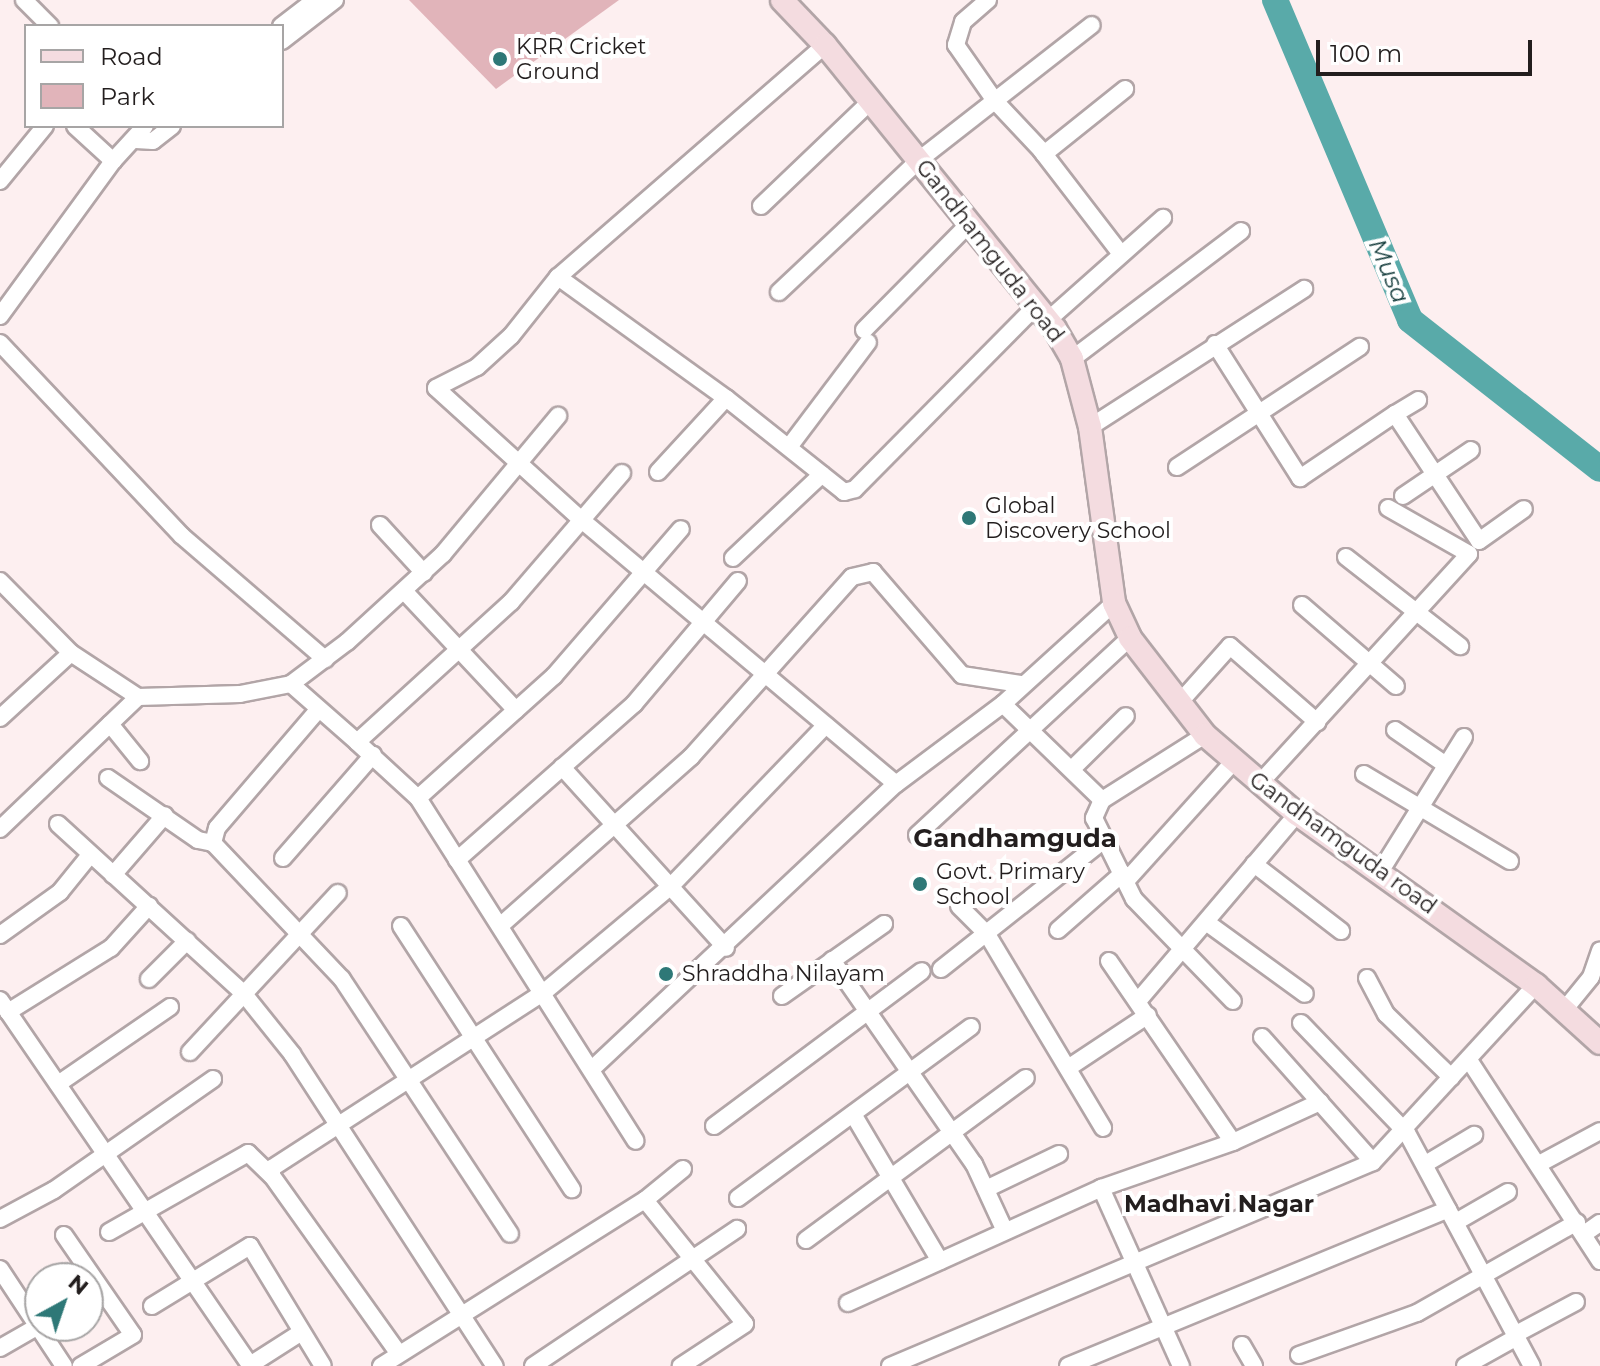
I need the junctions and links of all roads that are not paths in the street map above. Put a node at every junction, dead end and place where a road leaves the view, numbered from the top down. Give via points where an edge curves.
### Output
1 (24, 0) edge
2 (315, 0) edge
3 (335, 0) edge
4 (782, 0) edge
5 (988, 0) edge
6 (304, 16) junction
7 (48, 24) edge
8 (284, 25) edge
9 (1092, 25) dead end
10 (284, 39) edge
11 (825, 45) junction
12 (1125, 89) dead end
13 (871, 101) junction
14 (995, 101) junction
15 (43, 128) edge
16 (77, 128) edge
17 (169, 128) edge
18 (140, 133) edge
19 (1044, 154) junction
20 (919, 160) junction
21 (113, 161) junction
22 (0, 181) edge
23 (761, 206) dead end
24 (1163, 218) dead end
25 (971, 222) junction
26 (1241, 231) dead end
27 (1121, 254) junction
28 (558, 277) junction
29 (1304, 289) dead end
30 (779, 292) dead end
31 (1042, 313) junction
32 (0, 316) edge
33 (0, 343) edge
34 (1215, 344) junction
35 (1360, 347) dead end
36 (1072, 359) junction
37 (726, 398) junction
38 (1418, 400) dead end
39 (1259, 413) junction
40 (1395, 414) junction
41 (558, 416) dead end
42 (1090, 427) junction
43 (789, 447) junction
44 (1471, 450) dead end
45 (517, 462) junction
46 (1177, 467) dead end
47 (658, 472) dead end
48 (622, 473) dead end
49 (822, 474) junction
50 (1436, 475) junction
51 (1403, 496) dead end
52 (1388, 508) dead end
53 (1524, 509) dead end
54 (584, 522) junction
55 (380, 525) dead end
56 (681, 529) dead end
57 (1346, 557) dead end
58 (733, 558) dead end
59 (424, 573) junction
60 (644, 573) junction
61 (738, 581) dead end
62 (3, 591) edge
63 (405, 592) junction
64 (1114, 603) junction
65 (1302, 605) dead end
66 (1415, 610) junction
67 (703, 622) junction
68 (1130, 638) junction
69 (1460, 646) dead end
70 (459, 649) junction
71 (71, 653) junction
72 (325, 659) junction
73 (1369, 663) junction
74 (764, 674) junction
75 (291, 684) junction
76 (1020, 684) junction
77 (1396, 686) dead end
78 (138, 697) junction
79 (1180, 702) junction
80 (1003, 704) junction
81 (318, 710) junction
82 (516, 710) junction
83 (1126, 716) dead end
84 (0, 718) edge
85 (1317, 722) junction
86 (110, 724) junction
87 (826, 725) junction
88 (1033, 730) junction
89 (1395, 730) dead end
90 (1205, 735) junction
91 (1464, 737) dead end
92 (357, 742) junction
93 (373, 755) junction
94 (140, 761) dead end
95 (1234, 761) junction
96 (1446, 765) junction
97 (562, 767) junction
98 (1073, 768) junction
99 (1364, 774) dead end
100 (108, 778) dead end
101 (1260, 783) junction
102 (896, 784) junction
103 (418, 798) junction
104 (1102, 800) junction
105 (1418, 808) junction
106 (1297, 814) junction
107 (165, 815) junction
108 (58, 824) dead end
109 (617, 825) junction
110 (0, 829) edge
111 (917, 835) dead end
112 (1105, 839) junction
113 (213, 843) junction
114 (90, 855) junction
115 (283, 858) dead end
116 (457, 860) junction
117 (1510, 861) dead end
118 (1254, 864) junction
119 (1380, 872) junction
120 (113, 875) junction
121 (1125, 876) junction
122 (671, 886) junction
123 (338, 893) dead end
124 (149, 906) junction
125 (959, 906) dead end
126 (1206, 922) junction
127 (884, 924) dead end
128 (401, 926) dead end
129 (500, 926) junction
130 (1058, 930) dead end
131 (1341, 931) dead end
132 (302, 932) junction
133 (987, 934) junction
134 (0, 935) edge
135 (187, 941) junction
136 (726, 948) junction
137 (1182, 950) junction
138 (1600, 951) edge
139 (832, 960) junction
140 (1109, 961) dead end
141 (941, 969) dead end
142 (922, 971) dead end
143 (1367, 978) dead end
144 (149, 979) dead end
145 (1536, 985) junction
146 (543, 993) junction
147 (244, 994) junction
148 (1305, 994) dead end
149 (782, 996) dead end
150 (1138, 1001) junction
151 (1233, 1001) dead end
152 (4, 1006) edge
153 (170, 1007) dead end
154 (1565, 1009) junction
155 (867, 1013) junction
156 (1148, 1015) junction
157 (1301, 1023) dead end
158 (971, 1027) dead end
159 (1262, 1037) dead end
160 (474, 1039) junction
161 (1600, 1043) edge
162 (190, 1052) dead end
163 (1469, 1060) junction
164 (1071, 1066) junction
165 (592, 1069) junction
166 (908, 1074) junction
167 (1451, 1077) junction
168 (1026, 1078) dead end
169 (213, 1079) dead end
170 (406, 1081) junction
171 (58, 1084) junction
172 (1320, 1102) junction
173 (853, 1114) junction
174 (336, 1123) junction
175 (714, 1126) dead end
176 (1103, 1128) dead end
177 (1405, 1131) junction
178 (1600, 1131) edge
179 (951, 1133) junction
180 (1474, 1135) dead end
181 (636, 1141) dead end
182 (1233, 1142) junction
183 (106, 1153) junction
184 (1059, 1154) dead end
185 (1373, 1162) junction
186 (1427, 1163) junction
187 (1539, 1164) junction
188 (683, 1169) dead end
189 (272, 1176) junction
190 (893, 1176) junction
191 (1101, 1188) junction
192 (572, 1189) dead end
193 (986, 1189) junction
194 (1508, 1192) dead end
195 (738, 1198) dead end
196 (645, 1200) junction
197 (149, 1212) junction
198 (1452, 1216) junction
199 (0, 1219) edge
200 (1600, 1223) edge
201 (1580, 1228) junction
202 (737, 1229) dead end
203 (1005, 1231) junction
204 (109, 1232) dead end
205 (510, 1234) dead end
206 (64, 1235) dead end
207 (806, 1240) dead end
208 (1132, 1260) junction
209 (694, 1261) junction
210 (940, 1261) junction
211 (1600, 1261) edge
212 (78, 1262) edge
213 (0, 1269) edge
214 (1487, 1276) junction
215 (195, 1281) junction
216 (1576, 1302) dead end
217 (848, 1303) dead end
218 (104, 1304) edge
219 (24, 1305) edge
220 (152, 1306) dead end
221 (463, 1314) junction
222 (1163, 1326) junction
223 (300, 1333) junction
224 (24, 1334) edge
225 (1516, 1336) junction
226 (48, 1342) edge
227 (1242, 1345) dead end
228 (0, 1348) edge
229 (399, 1354) junction
230 (1299, 1355) dead end
231 (64, 1366) edge
232 (81, 1366) edge
233 (250, 1366) edge
234 (323, 1366) edge
235 (381, 1366) edge
236 (495, 1366) edge
237 (533, 1366) edge
238 (681, 1366) edge
239 (890, 1366) edge
240 (1068, 1366) edge
241 (1181, 1366) edge
242 (1254, 1366) edge
243 (1465, 1366) edge
244 (1532, 1366) edge

1 - 7 street
2 - 6 street
3 - 6 street
4 - 11 street, Gandhamguda road
5 - 14 street via 963,22 956,45
6 - 8 street
6 - 10 street
9 - 14 street
11 - 13 street, Gandhamguda road
11 - 28 street
12 - 19 street
13 - 20 street, Gandhamguda road
13 - 23 street
14 - 19 street
14 - 20 street
15 - 22 street
16 - 21 street
17 - 18 street via 153,141
18 - 21 street
19 - 27 street
20 - 25 street, Gandhamguda road
20 - 30 street
21 - 32 street
24 - 27 street
25 - 31 street, Gandhamguda road
25 - 43 street via 866,336
26 - 36 street
27 - 31 street
28 - 37 street
28 - 45 street via 511,336 477,367 436,388
29 - 34 street
31 - 36 street, Gandhamguda road
31 - 49 street via 855,489 844,492
33 - 72 street via 182,536
34 - 39 street
34 - 42 street
35 - 39 street
36 - 42 street, Gandhamguda road
37 - 43 street
37 - 47 street
38 - 40 street
39 - 40 street via 1300,478
39 - 46 street
40 - 50 street
41 - 45 street
42 - 64 street, Gandhamguda road
43 - 49 street
44 - 50 street
45 - 54 street
45 - 59 street
48 - 54 street
49 - 58 street
50 - 51 street
50 - 53 street via 1479,541
52 - 66 street via 1468,549
54 - 60 street
54 - 70 street
55 - 59 street
56 - 60 street
57 - 66 street
59 - 63 street
60 - 67 street
60 - 82 street via 554,676
61 - 67 street
62 - 71 street
63 - 70 street
63 - 72 street
64 - 68 street, Gandhamguda road
64 - 76 street
65 - 73 street
66 - 69 street
66 - 73 street
67 - 74 street
67 - 97 street via 634,704
68 - 79 street, Gandhamguda road
68 - 88 street
70 - 82 street
70 - 92 street
71 - 78 street
71 - 84 street
72 - 75 street
73 - 77 street
73 - 85 street
74 - 76 street via 852,577 873,572 962,675
74 - 87 street
74 - 109 street via 691,757
75 - 78 street via 240,694
75 - 81 street
76 - 80 street
78 - 86 street
79 - 85 street via 1230,646
79 - 90 street, Gandhamguda road
80 - 88 street
80 - 102 street
81 - 92 street
81 - 113 street via 217,828
82 - 103 street
83 - 98 street
85 - 101 street
86 - 94 street
86 - 110 street
87 - 102 street
87 - 122 street
88 - 98 street
88 - 111 street
89 - 96 street
90 - 95 street, Gandhamguda road
90 - 104 street
91 - 96 street
92 - 93 street
93 - 103 street
93 - 115 street
95 - 101 street, Gandhamguda road
95 - 121 street
96 - 105 street
97 - 109 street
97 - 116 street
98 - 104 street
99 - 105 street
100 - 107 street
101 - 106 street, Gandhamguda road
102 - 136 street
103 - 116 street
104 - 112 street via 1094,818
105 - 117 street
105 - 119 street
106 - 118 street
106 - 119 street, Gandhamguda road
107 - 113 street via 198,840
107 - 120 street
108 - 114 street
109 - 122 street
109 - 129 street
112 - 121 street
112 - 133 street
113 - 132 street
114 - 120 street
114 - 134 street via 60,892
116 - 129 street
118 - 126 street
118 - 131 street
119 - 145 street, Gandhamguda road
120 - 124 street
121 - 130 street
121 - 137 street via 1134,899
122 - 136 street
122 - 146 street
123 - 132 street
124 - 135 street
124 - 152 street via 111,948
125 - 133 street
126 - 137 street
126 - 148 street
127 - 139 street
128 - 160 street
129 - 146 street
132 - 147 street
132 - 170 street via 342,979
133 - 141 street
133 - 164 street
135 - 144 street
135 - 147 street
136 - 165 street
137 - 150 street
137 - 151 street
138 - 154 street via 1591,977
139 - 149 street
139 - 155 street
140 - 150 street
142 - 155 street
143 - 167 street via 1386,1014
145 - 154 street, Gandhamguda road
145 - 163 street
146 - 160 street
146 - 165 street
147 - 162 street
147 - 174 street via 292,1054
150 - 156 street
152 - 171 street
153 - 171 street
154 - 161 street, Gandhamguda road
155 - 166 street
155 - 175 street
156 - 164 street
156 - 182 street
157 - 177 street
158 - 166 street
159 - 172 street
160 - 170 street
160 - 192 street
163 - 167 street
163 - 187 street
164 - 176 street
165 - 181 street
166 - 173 street
166 - 179 street
167 - 177 street
168 - 179 street
169 - 183 street
170 - 174 street
170 - 205 street
171 - 183 street
172 - 182 street
172 - 185 street
173 - 190 street
173 - 195 street
174 - 189 street via 279,1160
174 - 221 street
177 - 185 street
177 - 186 street
178 - 187 street
179 - 190 street
179 - 193 street
180 - 186 street
182 - 191 street
183 - 197 street
183 - 199 street
184 - 193 street
185 - 208 street
186 - 198 street
187 - 201 street
188 - 196 street
189 - 197 street via 248,1153
189 - 229 street
190 - 207 street
190 - 210 street
191 - 203 street
191 - 208 street
193 - 203 street
194 - 198 street
196 - 209 street
196 - 221 street
197 - 204 street
197 - 215 street
198 - 214 street
198 - 222 street
200 - 201 street
201 - 211 street
201 - 214 street
202 - 209 street
203 - 210 street
206 - 212 street
208 - 222 street
208 - 239 street
209 - 237 street
209 - 238 street via 745,1324
210 - 217 street
213 - 219 street
214 - 225 street
214 - 230 street via 1417,1313
215 - 220 street
215 - 223 street via 250,1246
215 - 233 street
216 - 225 street
218 - 232 street via 133,1335
221 - 229 street
221 - 236 street
222 - 240 street
222 - 241 street
223 - 233 street
223 - 234 street
224 - 228 street
225 - 243 street
225 - 244 street
226 - 231 street
227 - 242 street
229 - 235 street

